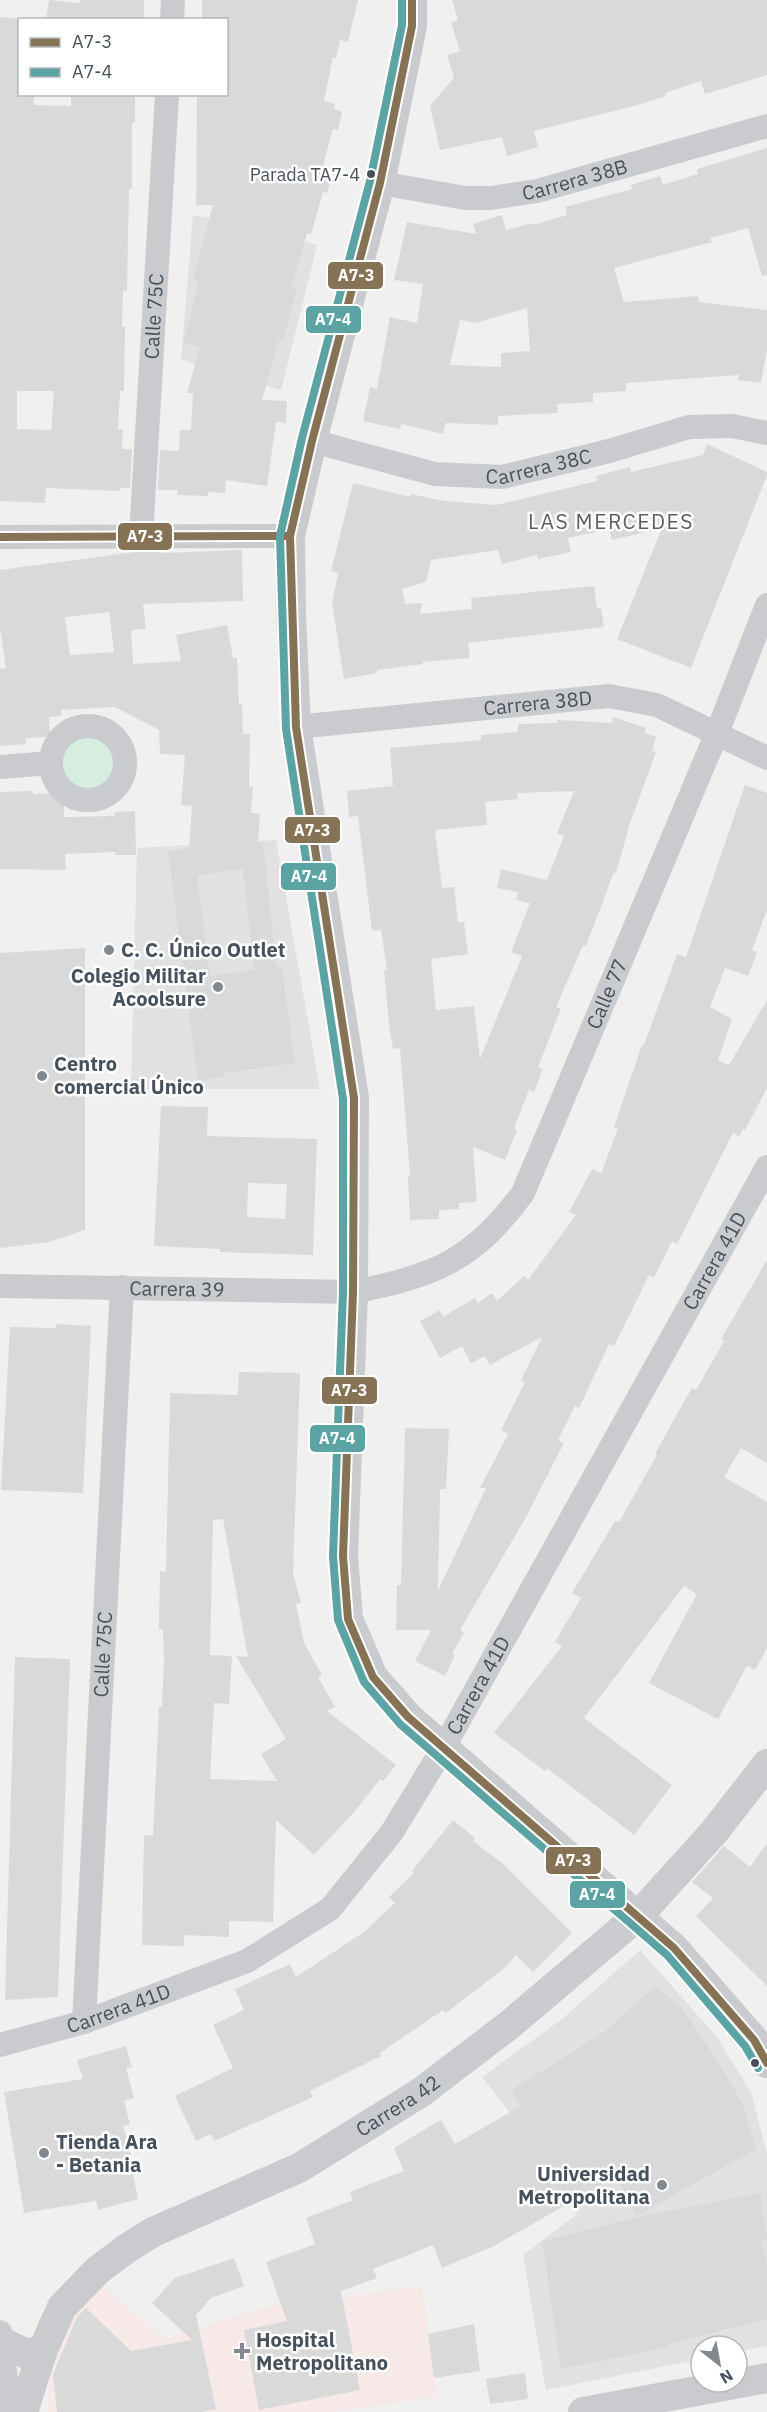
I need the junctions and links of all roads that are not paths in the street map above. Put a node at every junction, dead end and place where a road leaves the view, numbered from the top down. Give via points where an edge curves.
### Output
1 (173, 0) edge
2 (412, 0) edge
3 (172, 18) edge
4 (167, 96) edge
5 (767, 126) edge
6 (380, 183) junction
7 (767, 433) edge
8 (312, 441) junction
9 (141, 536) junction
10 (290, 536) junction
11 (0, 537) edge
12 (767, 605) edge
13 (296, 727) junction
14 (717, 733) junction
15 (767, 758) edge
16 (51, 763) dead end
17 (0, 767) edge
18 (767, 1167) edge
19 (0, 1286) edge
20 (122, 1287) junction
21 (353, 1292) junction
22 (444, 1747) junction
23 (767, 1764) edge
24 (639, 1915) junction
25 (84, 2022) junction
26 (0, 2045) edge
27 (767, 2063) edge
28 (1, 2337) edge
29 (42, 2352) junction
30 (767, 2378) edge
31 (10, 2412) edge
32 (24, 2412) edge
33 (583, 2412) edge

1 - 3 street
2 - 6 street via 412,26
4 - 9 street, Calle 75C
5 - 6 street, Carrera 38B via 537,192 465,198
6 - 8 street
7 - 8 street, Carrera 38C via 732,426 689,427 609,452 502,477 435,474
8 - 10 street
9 - 10 street
9 - 11 street
10 - 13 street
12 - 14 street, Calle 77
13 - 14 street, Carrera 38D via 609,696 657,705
13 - 21 street via 354,1098
14 - 15 street, Carrera 38D
14 - 21 street, Calle 77 via 524,1193 477,1246 445,1266 405,1282
16 - 17 street
18 - 22 street, Carrera 41D
19 - 20 street, Carrera 39
20 - 21 street, Carrera 39
20 - 25 street, Calle 75C
21 - 22 street via 343,1556 348,1619 373,1677 408,1718
22 - 24 street
22 - 25 street, Carrera 41D via 392,1832 330,1909 247,1961
23 - 24 street, Carrera 42 via 714,1832
24 - 27 street via 674,1948 754,2040
24 - 29 street, Carrera 42 via 508,2026 420,2093 299,2168 153,2232 126,2249 98,2270 62,2307
25 - 26 street, Carrera 41D
28 - 29 street via 24,2353
28 - 31 street
29 - 32 street, Carrera 42
30 - 33 street

